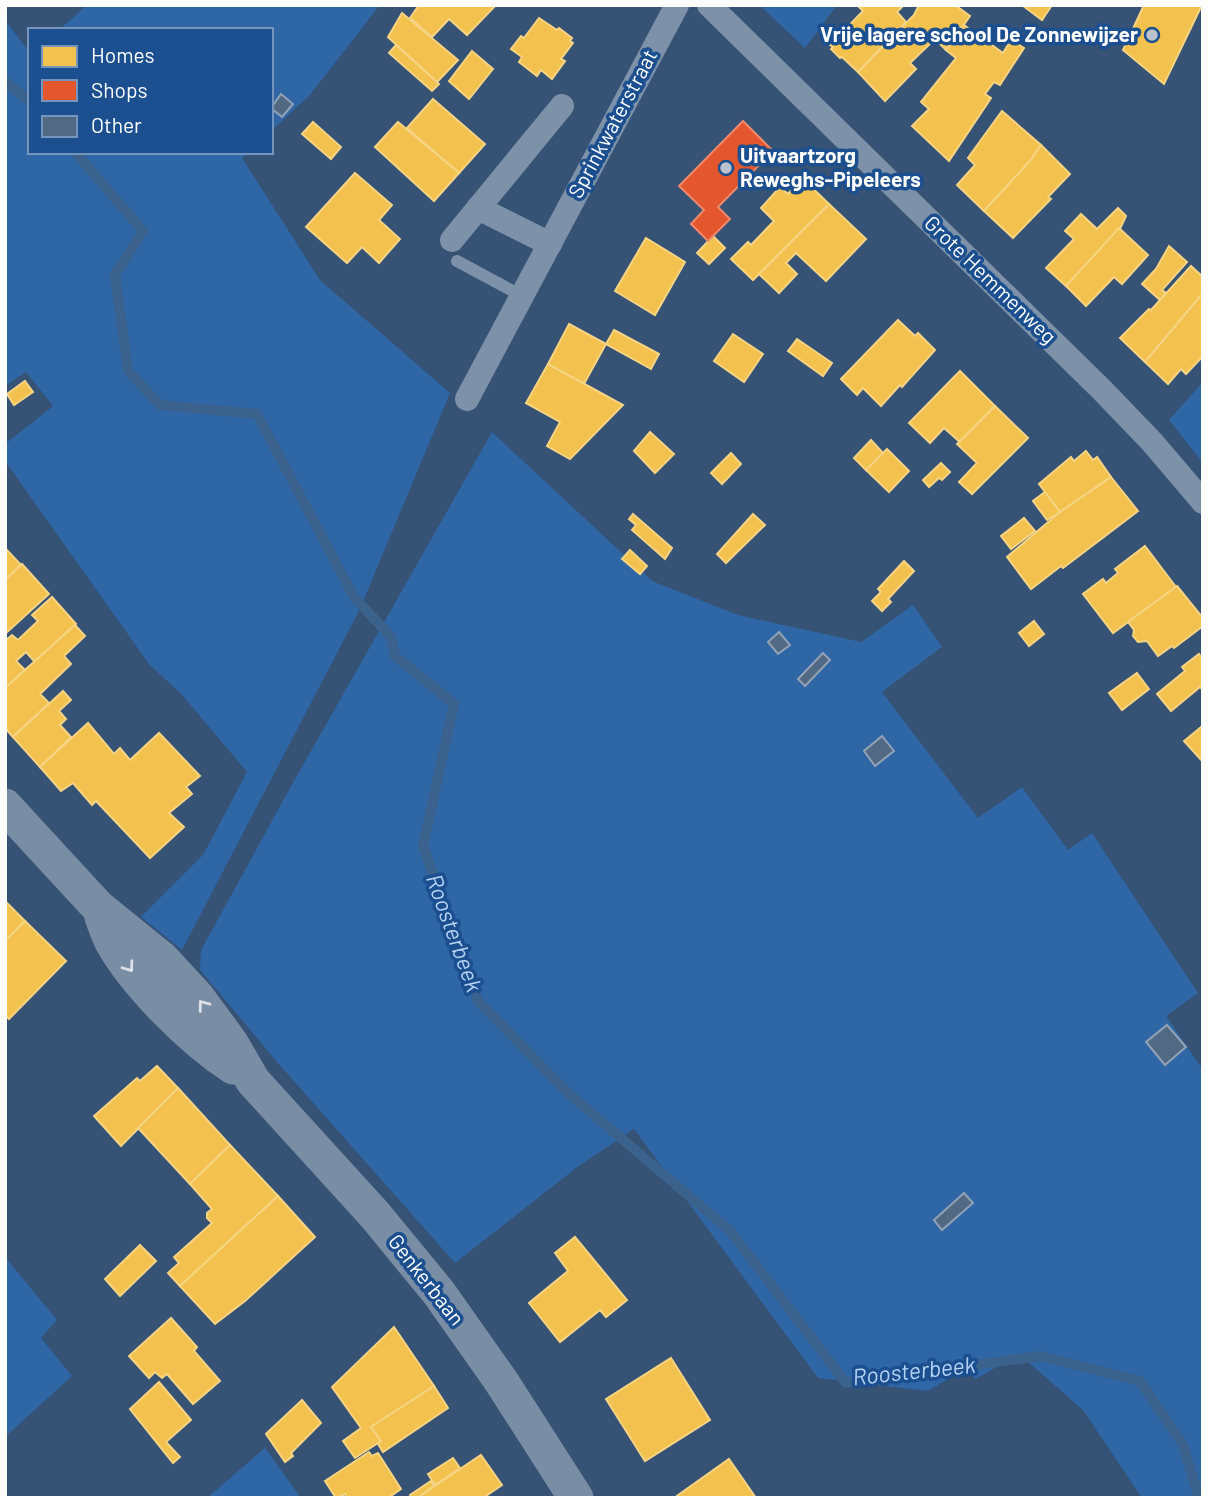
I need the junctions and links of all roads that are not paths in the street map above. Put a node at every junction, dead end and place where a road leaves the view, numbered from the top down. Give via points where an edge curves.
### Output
1 (677, 5) edge
2 (709, 5) edge
3 (562, 106) dead end
4 (478, 208) junction
5 (550, 244) junction
6 (455, 250) joint
7 (522, 296) junction
8 (467, 399) dead end
9 (1203, 502) edge
10 (5, 806) edge
11 (576, 1498) edge

1 - 5 street, Sprinkwaterstraat
2 - 9 street, Grote Hemmenweg via 1102,390
3 - 4 street
4 - 5 street
4 - 6 street
5 - 7 street, Sprinkwaterstraat
6 - 7 lane
7 - 8 street, Sprinkwaterstraat
10 - 11 street, Genkerbaan via 98,907 111,941 142,984 194,1035 253,1081 375,1215 439,1293

